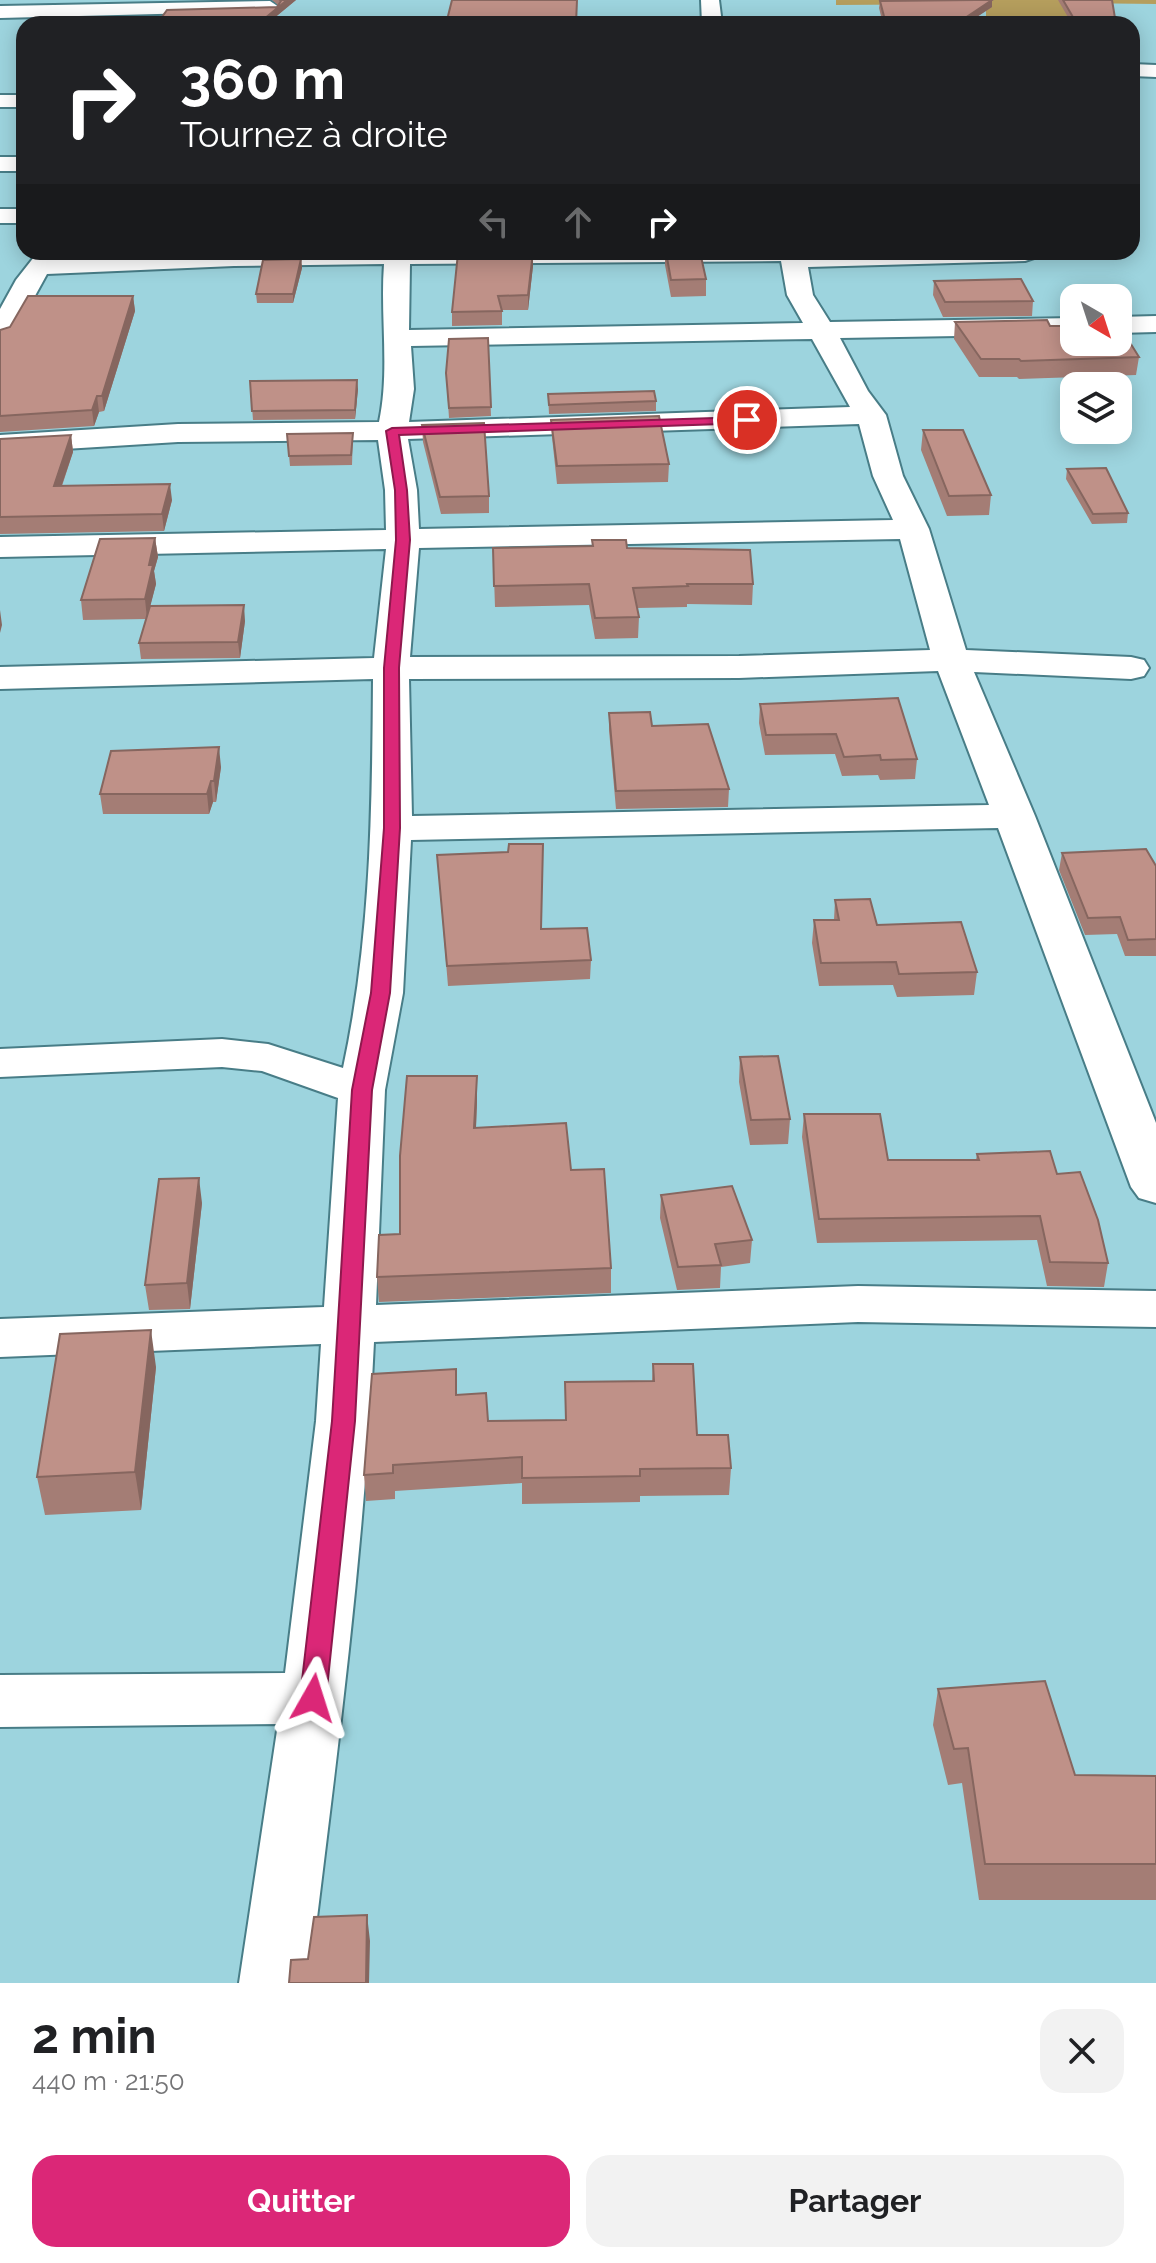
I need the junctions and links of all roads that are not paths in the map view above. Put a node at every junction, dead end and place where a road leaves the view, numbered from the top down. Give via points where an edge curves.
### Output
1 (270, 7) edge
2 (0, 12) edge
3 (123, 12) edge
4 (46, 260) edge
5 (398, 260) edge
6 (794, 260) edge
7 (1156, 324) edge
8 (1132, 325) edge
9 (1060, 326) edge
10 (824, 332) junction
11 (0, 334) edge
12 (398, 338) junction
13 (871, 415) junction
14 (392, 431) junction
15 (0, 444) edge
16 (913, 529) junction
17 (403, 540) junction
18 (0, 547) edge
19 (951, 660) junction
20 (391, 668) junction
21 (1131, 668) dead end
22 (0, 678) edge
23 (1015, 816) junction
24 (392, 828) junction
25 (0, 1063) edge
26 (362, 1090) junction
27 (1156, 1187) edge
28 (1156, 1309) edge
29 (347, 1325) junction
30 (0, 1338) edge
31 (313, 1698) junction
32 (0, 1701) edge
33 (274, 1983) edge

1 - 3 street
2 - 3 street
4 - 11 street
5 - 12 street
6 - 10 street via 800,295
7 - 8 street
9 - 10 street
10 - 12 street
10 - 13 street
12 - 14 street via 400,389
13 - 14 street
13 - 16 street via 888,476
14 - 15 street via 178,433
14 - 17 street
16 - 17 street
16 - 19 street
17 - 18 street
17 - 20 street
19 - 20 street
19 - 21 street
19 - 23 street
20 - 22 street
20 - 24 street
23 - 24 street
23 - 27 street
24 - 26 street via 381,993
25 - 26 street via 222,1053 268,1058
26 - 29 street
28 - 29 street via 858,1304
29 - 30 street
29 - 31 street via 343,1421
31 - 32 street
31 - 33 street

